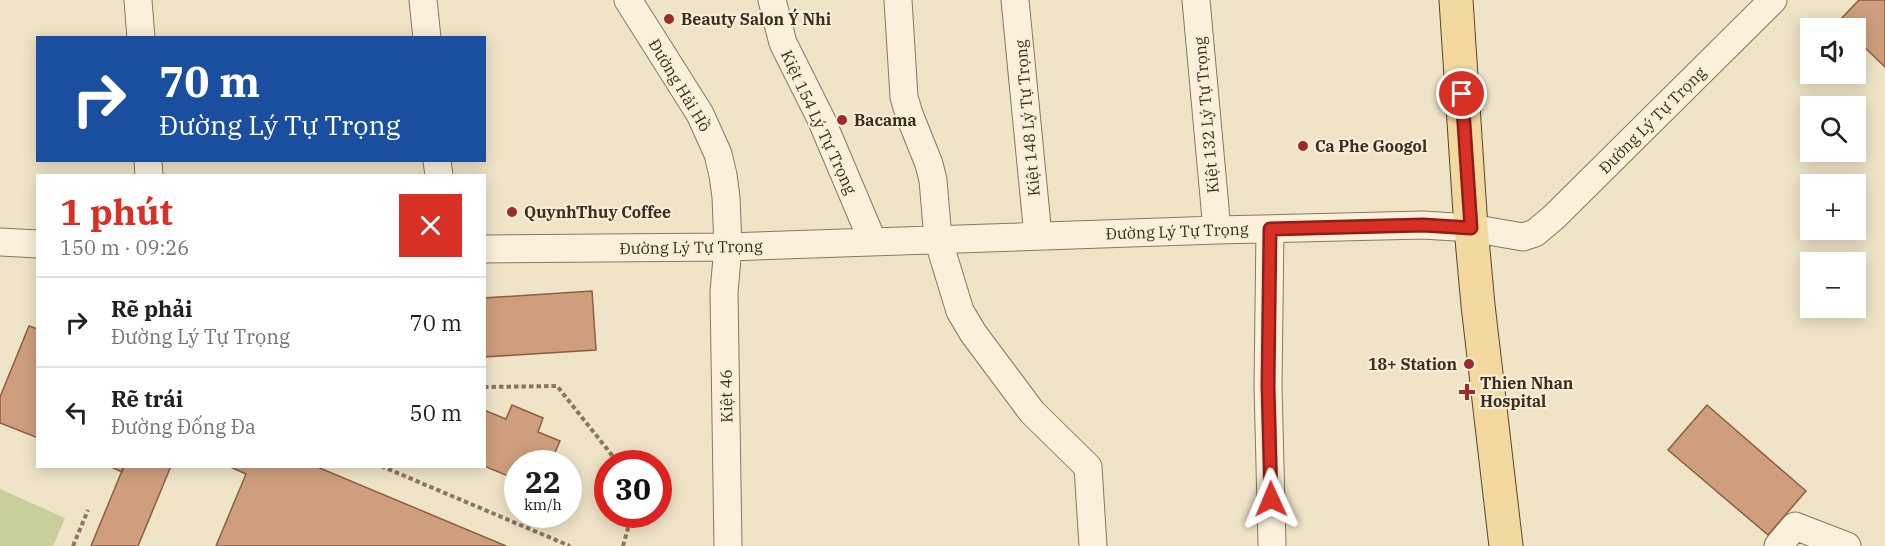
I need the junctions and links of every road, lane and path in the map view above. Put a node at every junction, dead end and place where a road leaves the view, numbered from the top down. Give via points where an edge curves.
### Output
1 (138, 0) edge
2 (423, 0) edge
3 (628, 0) edge
4 (772, 0) edge
5 (898, 0) edge
6 (1016, 0) edge
7 (1196, 0) edge
8 (1456, 0) edge
9 (1773, 0) edge
10 (141, 36) edge
11 (426, 36) edge
12 (1471, 228) junction
13 (1270, 229) junction
14 (1217, 230) junction
15 (1038, 236) junction
16 (938, 239) junction
17 (0, 242) edge
18 (873, 242) junction
19 (36, 244) edge
20 (728, 247) junction
21 (486, 249) edge
22 (486, 387) edge
23 (608, 450) edge
24 (386, 468) edge
25 (88, 510) dead end
26 (628, 528) edge
27 (1272, 544) dead end
28 (73, 546) edge
29 (570, 546) edge
30 (623, 546) edge
31 (728, 546) edge
32 (1093, 546) edge
33 (1506, 546) edge
34 (1778, 546) edge
35 (1847, 546) edge

1 - 10 street
2 - 11 street
3 - 20 street, Đường Hải Hồ via 700,114 718,154 726,197
4 - 18 street, Kiệt 154 Lý Tự Trọng via 783,43 821,119
5 - 16 street via 904,97 933,180
6 - 15 street, Kiệt 148 Lý Tự Trọng
7 - 14 street, Kiệt 132 Lý Tự Trọng
8 - 12 main road
9 - 12 street, Đường Lý Tự Trọng via 1541,229 1523,237
12 - 13 street, Đường Lý Tự Trọng via 1423,225
12 - 33 main road
13 - 14 street, Đường Lý Tự Trọng
13 - 27 street
14 - 15 street, Đường Lý Tự Trọng
15 - 16 street, Đường Lý Tự Trọng
16 - 18 street, Đường Lý Tự Trọng
16 - 32 street via 966,322 1032,412 1088,467
17 - 19 street
18 - 20 street, Đường Lý Tự Trọng
20 - 21 street, Đường Lý Tự Trọng
20 - 31 street, Kiệt 46 via 724,292
22 - 23 path via 557,386
24 - 29 path
25 - 28 path
26 - 30 path
34 - 35 street via 1795,526

